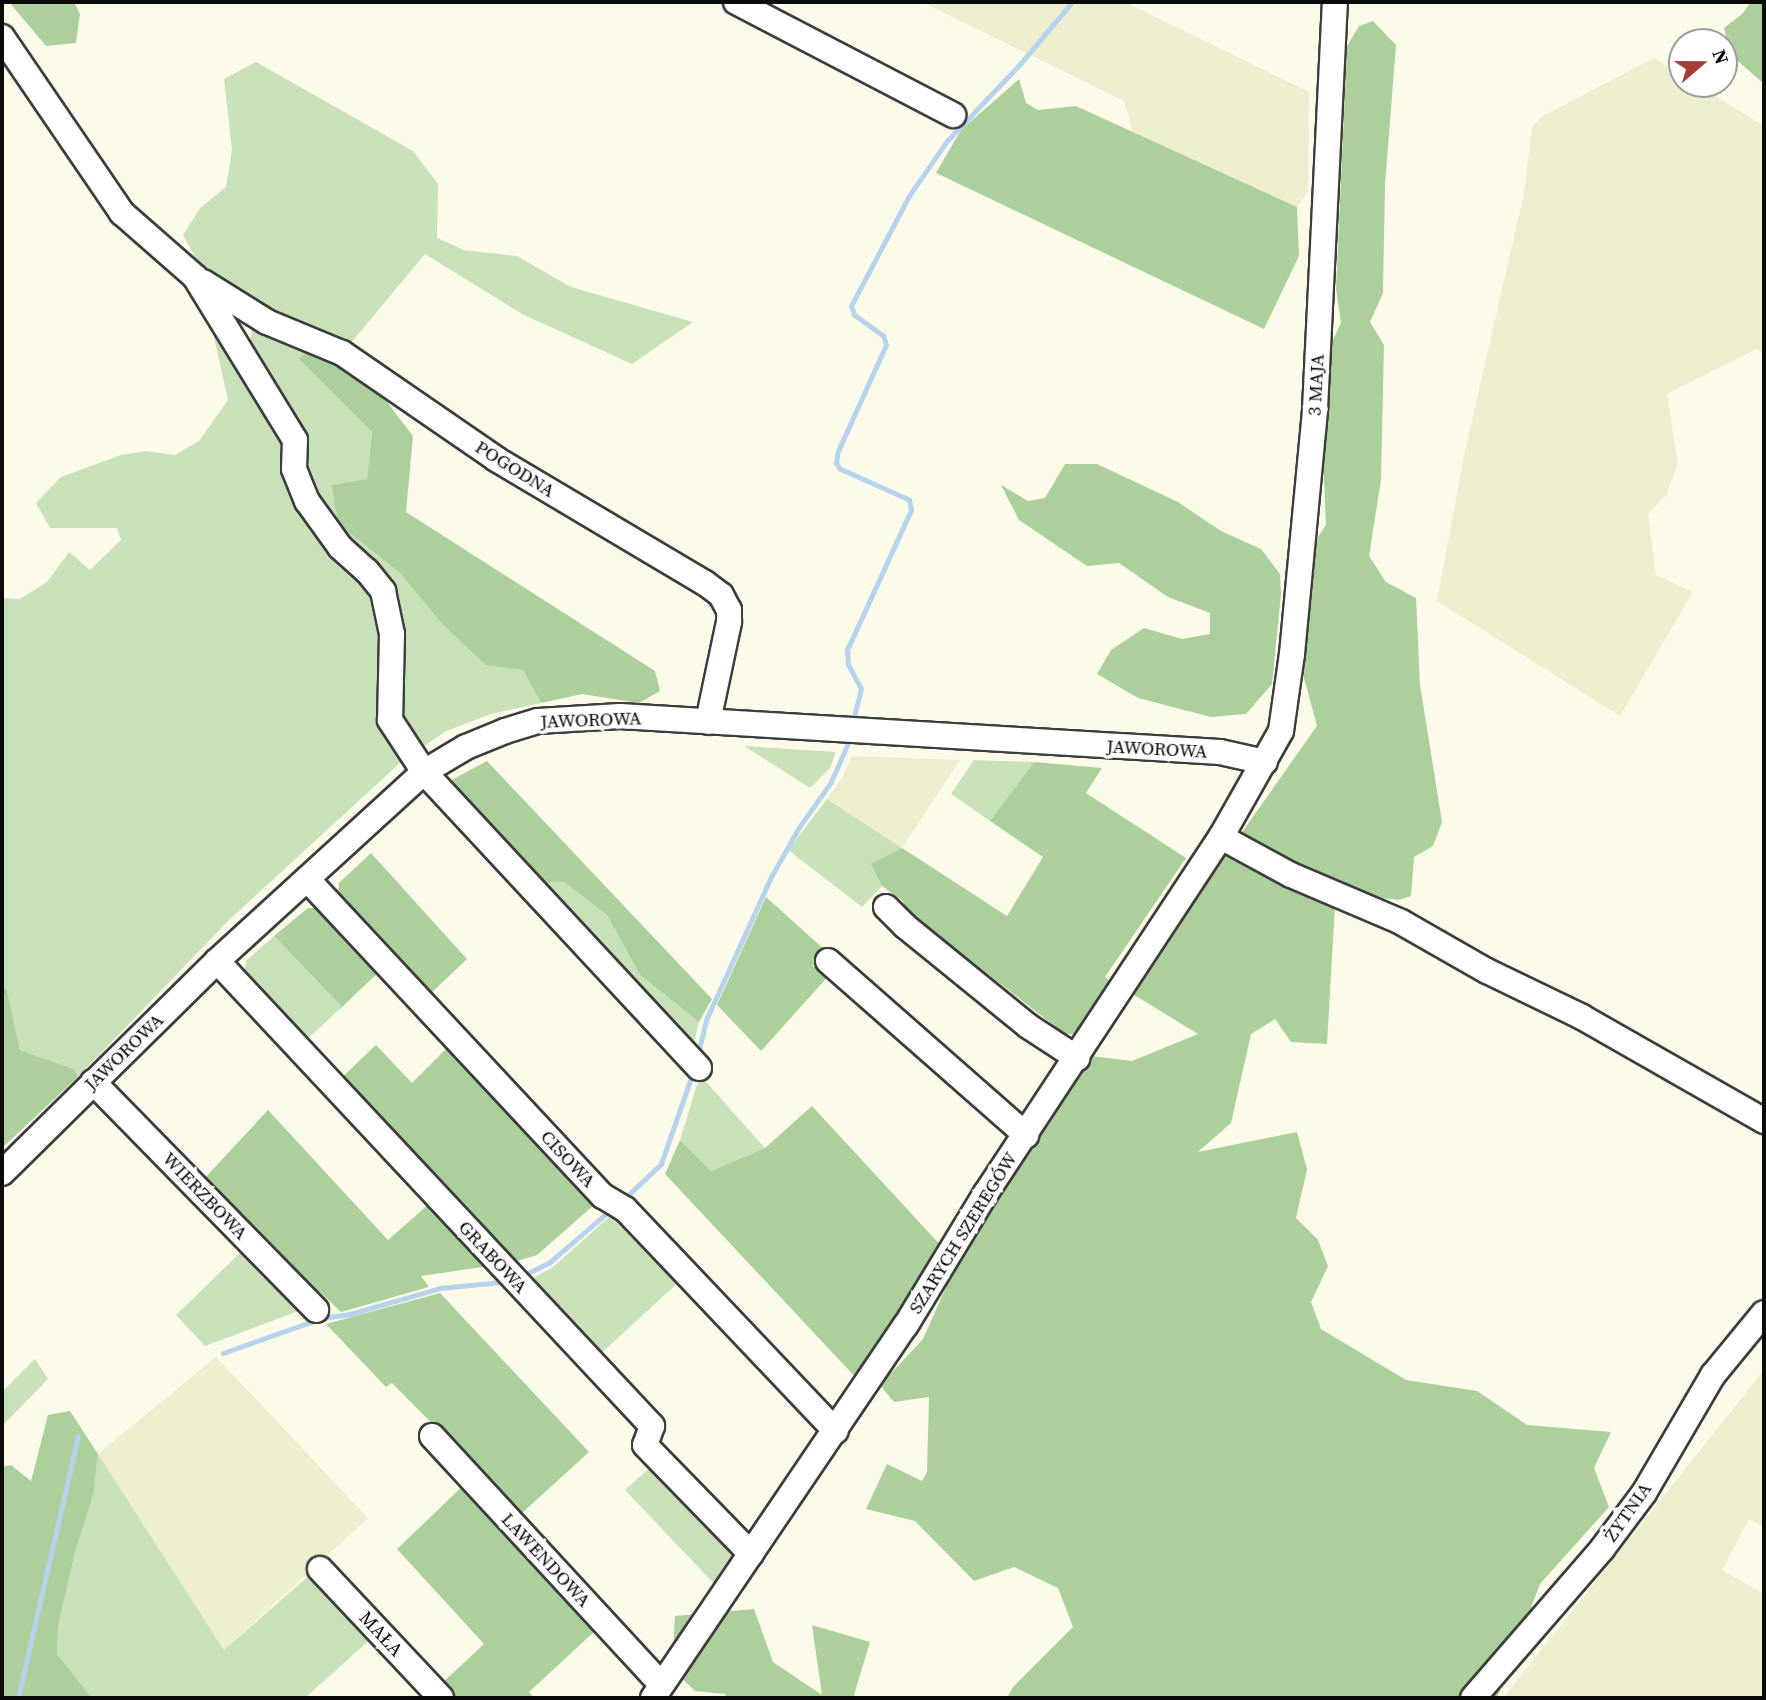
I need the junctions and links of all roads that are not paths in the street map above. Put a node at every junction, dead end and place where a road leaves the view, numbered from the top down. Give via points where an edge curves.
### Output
1 (736, 2) edge
2 (1335, 2) edge
3 (2, 37) edge
4 (953, 115) dead end
5 (195, 277) junction
6 (708, 722) junction
7 (1265, 762) junction
8 (424, 772) junction
9 (1221, 837) junction
10 (307, 879) junction
11 (886, 907) dead end
12 (217, 961) junction
13 (828, 961) dead end
14 (1077, 1058) junction
15 (699, 1068) dead end
16 (93, 1082) junction
17 (1764, 1122) edge
18 (1026, 1135) junction
19 (2, 1173) edge
20 (316, 1310) dead end
21 (1764, 1314) edge
22 (836, 1431) junction
23 (432, 1436) dead end
24 (751, 1554) junction
25 (320, 1569) dead end
26 (657, 1691) edge
27 (441, 1698) edge
28 (1473, 1698) edge

1 - 4 street
2 - 7 street, 3 MAJA via 1314,422 1285,714
3 - 5 street via 122,213
5 - 6 street, POGODNA via 267,322 342,353 496,459 721,595 729,622
5 - 8 street via 295,440 294,469 306,501 340,547 383,591 392,634 390,720
6 - 7 street, JAWOROWA via 1220,752
6 - 8 street, JAWOROWA via 620,716 538,721 466,747
7 - 9 street, SZARYCH SZEREGÓW
8 - 10 street, JAWOROWA
8 - 15 street
9 - 14 street, SZARYCH SZEREGÓW
9 - 17 street via 1291,875 1401,922 1582,1017
10 - 12 street, JAWOROWA
10 - 22 street, CISOWA via 603,1196 625,1209
11 - 14 street via 1028,1026
12 - 16 street, JAWOROWA
12 - 24 street, GRABOWA via 652,1426 645,1445
13 - 18 street
14 - 18 street, SZARYCH SZEREGÓW
16 - 19 street, JAWOROWA
16 - 20 street, WIERZBOWA
18 - 22 street, SZARYCH SZEREGÓW
21 - 28 street, ŻYTNIA via 1713,1375 1643,1493 1602,1549
22 - 24 street, SZARYCH SZEREGÓW
23 - 26 street, LAWENDOWA
24 - 26 street, SZARYCH SZEREGÓW
25 - 27 street, MAŁA

